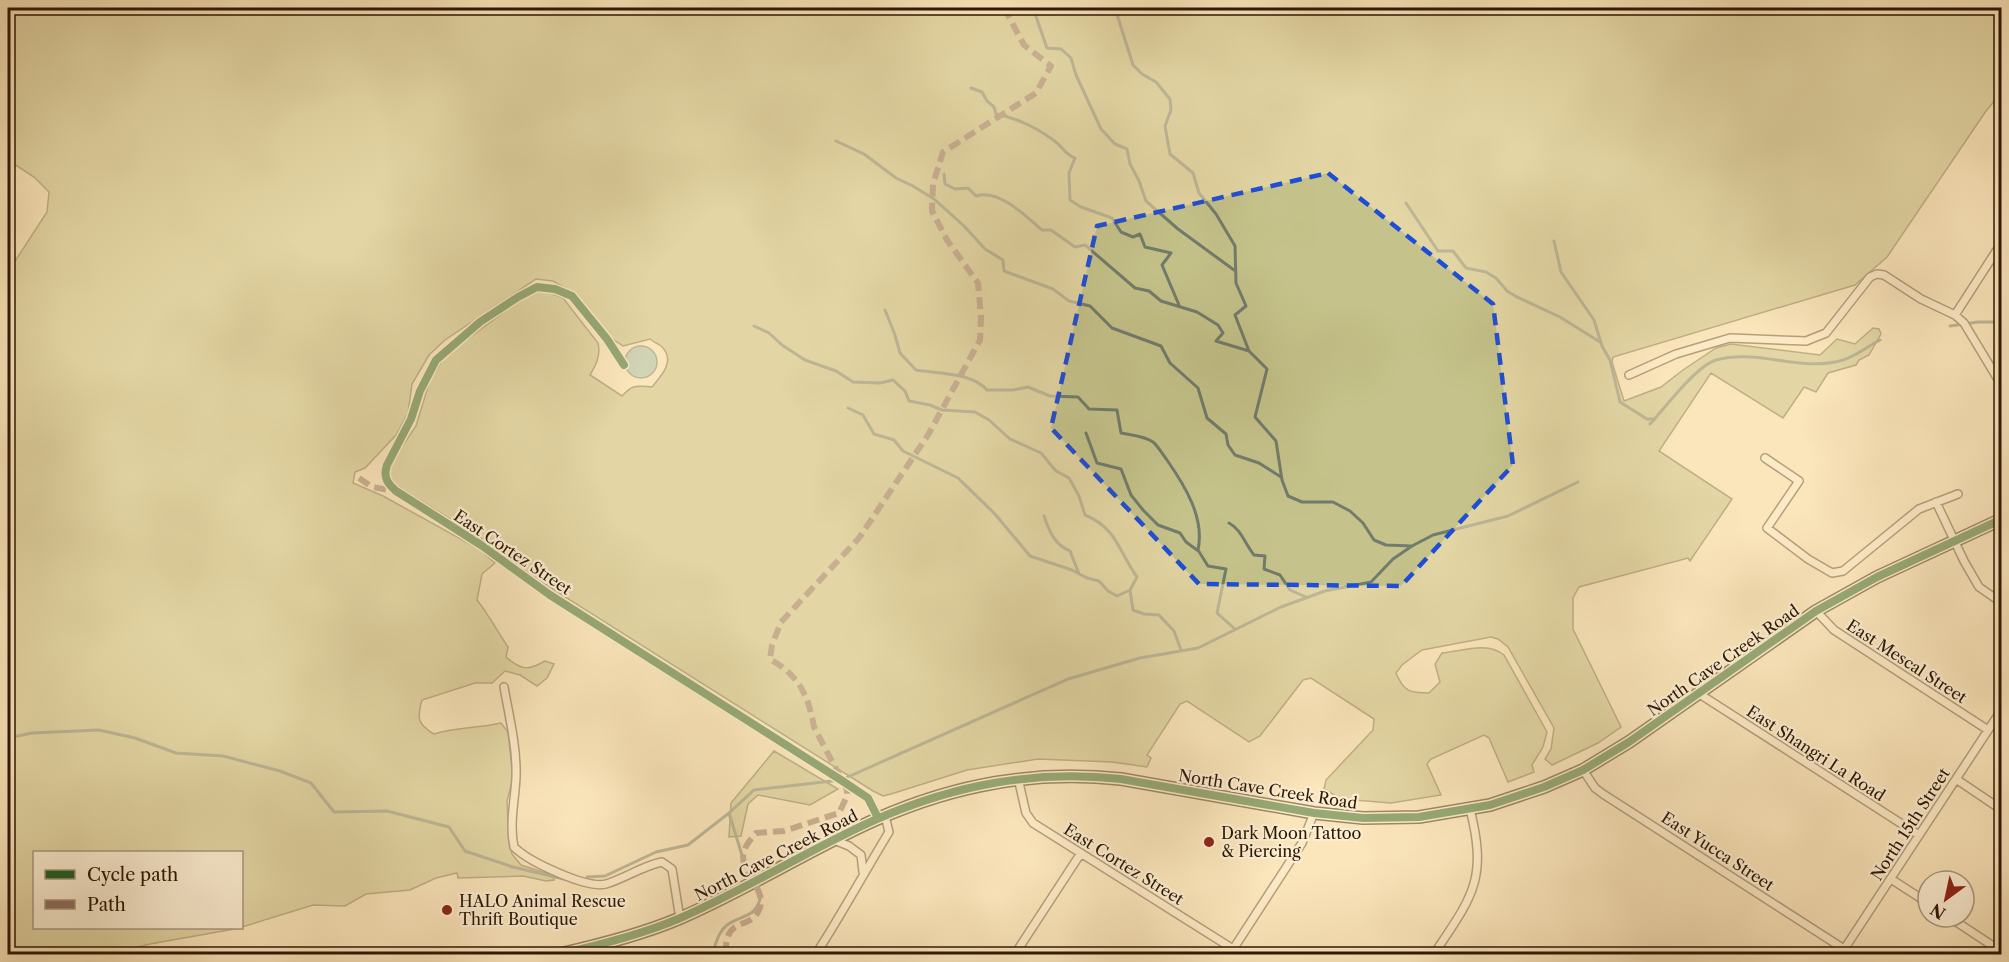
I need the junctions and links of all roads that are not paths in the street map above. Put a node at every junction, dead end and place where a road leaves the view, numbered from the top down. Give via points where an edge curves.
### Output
1 (2001, 243) edge
2 (1955, 315) junction
3 (624, 365) dead end
4 (1629, 375) dead end
5 (2001, 386) edge
6 (1765, 458) dead end
7 (1958, 494) dead end
8 (1936, 502) junction
9 (2001, 519) edge
10 (1955, 542) junction
11 (2001, 603) edge
12 (1816, 611) junction
13 (504, 687) dead end
14 (1698, 693) junction
15 (2001, 709) edge
16 (1988, 730) junction
17 (1583, 770) junction
18 (1018, 778) junction
19 (1956, 779) junction
20 (1470, 809) junction
21 (2001, 810) edge
22 (1314, 813) junction
23 (882, 817) junction
24 (1919, 835) junction
25 (834, 840) junction
26 (1081, 853) junction
27 (863, 875) junction
28 (1891, 879) junction
29 (1916, 895) edge
30 (680, 918) junction
31 (1967, 929) edge
32 (1231, 952) edge
33 (1843, 952) edge
34 (2001, 952) edge
35 (560, 954) edge
36 (816, 954) edge
37 (1015, 954) edge
38 (1241, 954) edge
39 (1434, 954) edge

1 - 2 street
2 - 4 street via 1877,274 1870,277 1826,333 1806,341 1730,338 1676,354
2 - 5 street via 1964,323
3 - 23 street, East Cortez Street via 572,296 537,287 480,322 436,360 384,472 388,484 550,594 868,798
6 - 8 street via 1798,481 1767,528 1825,570 1837,573 1919,509
7 - 8 street
8 - 10 street
9 - 10 main road, North Cave Creek Road
10 - 11 street via 1979,587
10 - 12 main road, North Cave Creek Road via 1877,577
12 - 14 main road, North Cave Creek Road
12 - 16 street, East Mescal Street via 1834,630
13 - 30 street via 516,777 512,807 514,847 540,866 595,886 662,862 672,869
14 - 17 main road, North Cave Creek Road
14 - 24 street, East Shangri La Road
15 - 16 street, North 15th Street
16 - 19 street, North 15th Street
17 - 20 main road, North Cave Creek Road via 1516,797
17 - 33 street, East Yucca Street via 1603,794
18 - 22 main road, North Cave Creek Road via 1121,779
18 - 23 main road, North Cave Creek Road via 967,788
18 - 26 street, East Cortez Street via 1029,819
19 - 21 street
19 - 24 street, North 15th Street
20 - 22 main road, North Cave Creek Road via 1389,818
20 - 39 street via 1479,862 1475,883
22 - 32 street via 1302,843
23 - 25 main road, North Cave Creek Road
23 - 27 street via 889,832
24 - 28 street, North 15th Street
25 - 27 street via 861,855
25 - 30 main road, North Cave Creek Road
26 - 32 street, East Cortez Street
26 - 37 street
27 - 36 street
28 - 29 street
28 - 33 street, North 15th Street
30 - 35 main road, North Cave Creek Road via 627,938
31 - 34 street
32 - 38 street, East Cortez Street

